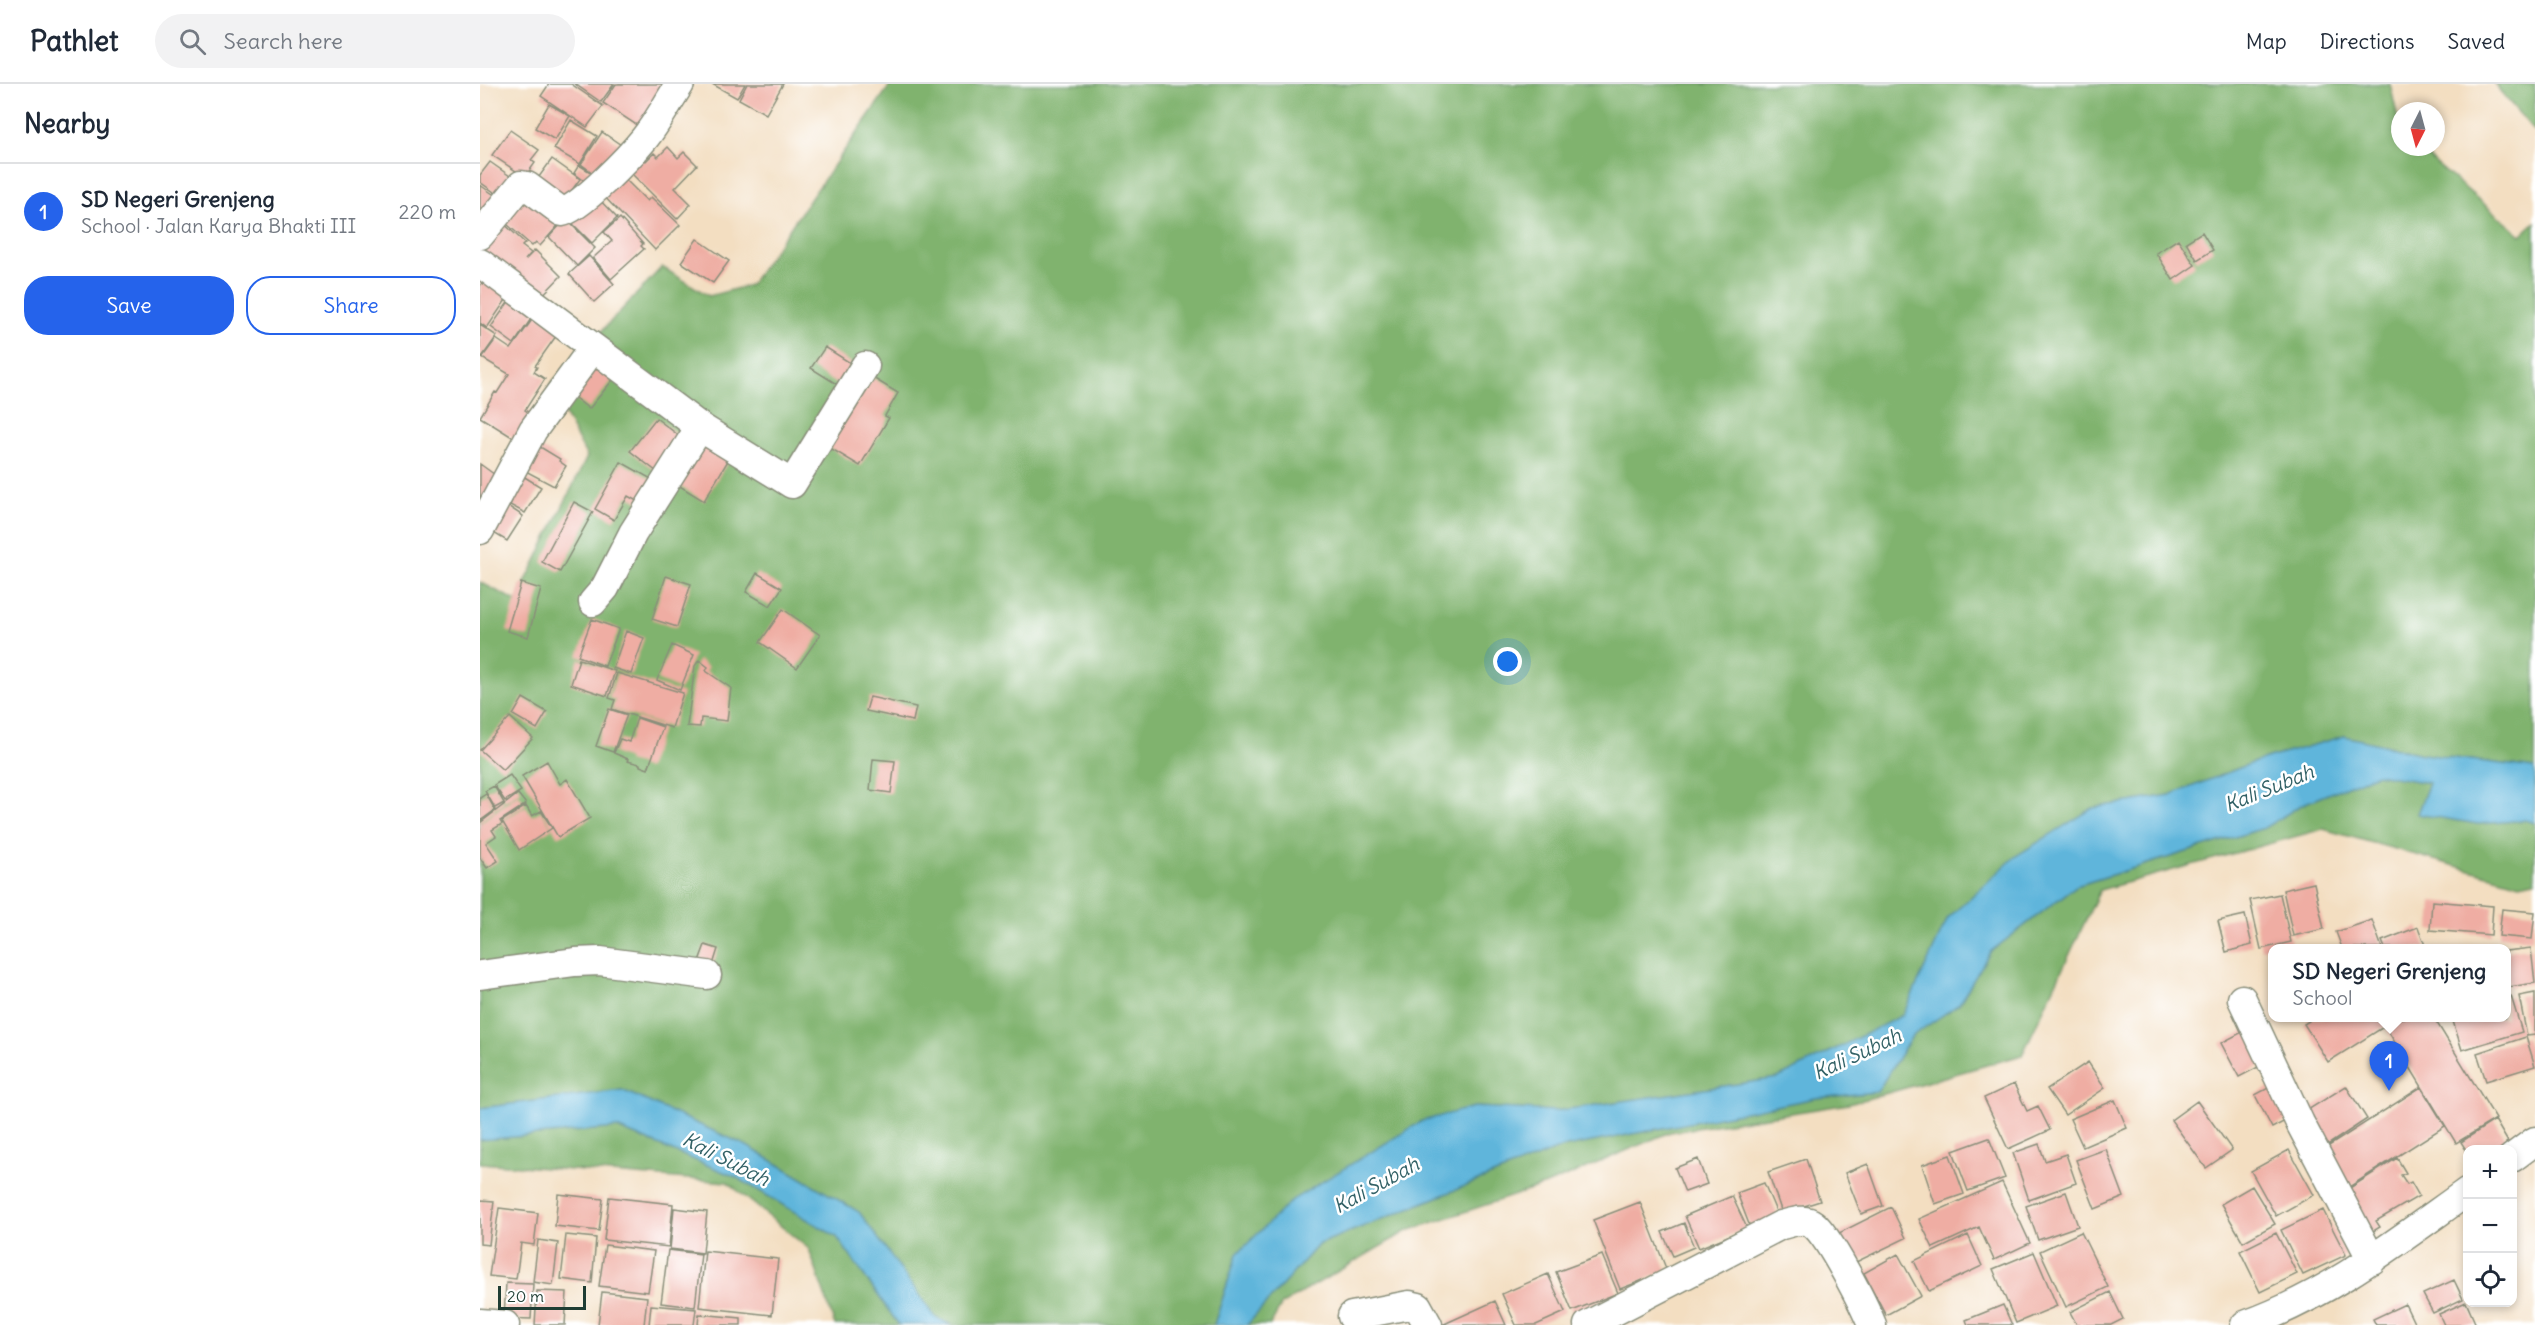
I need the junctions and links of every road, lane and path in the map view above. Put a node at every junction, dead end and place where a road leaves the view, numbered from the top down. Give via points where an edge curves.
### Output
1 (680, 84) edge
2 (480, 235) edge
3 (480, 263) edge
4 (593, 348) junction
5 (865, 366) dead end
6 (700, 427) junction
7 (480, 530) edge
8 (593, 602) dead end
9 (480, 975) edge
10 (707, 975) dead end
11 (2242, 999) dead end
12 (2535, 1141) edge
13 (2517, 1154) edge
14 (2463, 1195) edge
15 (2372, 1260) junction
16 (1352, 1316) dead end
17 (480, 1323) edge
18 (505, 1325) edge
19 (1428, 1325) edge
20 (1588, 1325) edge
21 (1872, 1325) edge
22 (2245, 1325) edge

1 - 2 street via 645,138 586,197 562,212 521,185
3 - 4 street
4 - 6 street
4 - 7 street via 533,430
5 - 6 street via 792,484
6 - 8 street
9 - 10 street via 600,961
11 - 15 street via 2300,1123
12 - 13 street
14 - 15 street
15 - 22 street via 2324,1291
16 - 19 street via 1409,1305 1418,1308
17 - 18 street
20 - 21 street via 1781,1225 1801,1220 1812,1224 1829,1246

